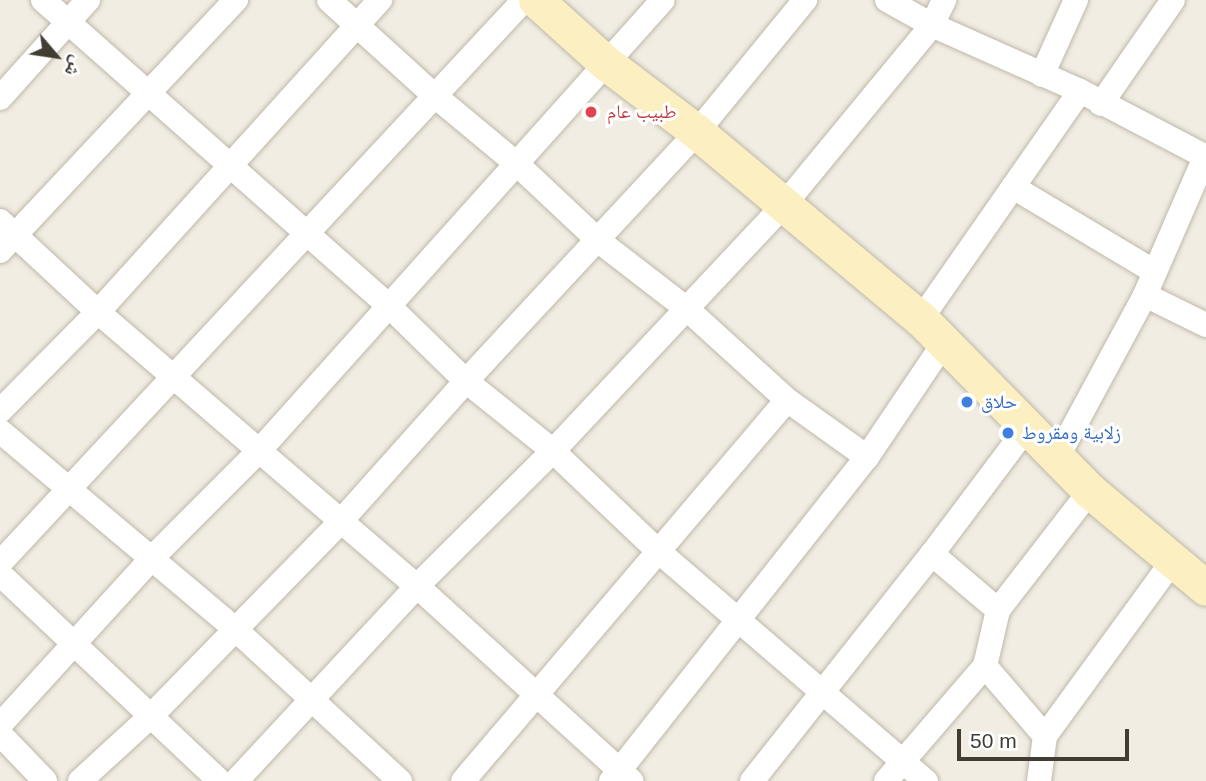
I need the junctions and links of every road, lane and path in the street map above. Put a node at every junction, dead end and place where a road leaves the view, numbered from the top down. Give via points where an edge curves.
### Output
1 (43, 0) edge
2 (88, 0) edge
3 (236, 0) edge
4 (329, 0) edge
5 (380, 0) edge
6 (524, 0) edge
7 (536, 0) edge
8 (663, 0) edge
9 (804, 0) edge
10 (887, 0) edge
11 (944, 0) edge
12 (1076, 0) edge
13 (1173, 0) edge
14 (68, 20) junction
15 (356, 25) junction
16 (932, 25) junction
17 (606, 62) junction
18 (1042, 75) junction
19 (1080, 91) junction
20 (150, 92) junction
21 (435, 96) junction
22 (0, 98) edge
23 (1101, 104) junction
24 (697, 132) junction
25 (1205, 157) edge
26 (517, 164) junction
27 (229, 167) junction
28 (1013, 187) junction
29 (783, 206) junction
30 (305, 233) junction
31 (5, 235) edge
32 (599, 240) junction
33 (1155, 272) junction
34 (1145, 295) junction
35 (388, 305) junction
36 (687, 309) junction
37 (97, 312) junction
38 (1206, 325) edge
39 (932, 331) junction
40 (173, 379) junction
41 (466, 381) junction
42 (787, 400) junction
43 (0, 411) edge
44 (1026, 429) junction
45 (0, 431) edge
46 (259, 451) junction
47 (553, 452) junction
48 (867, 457) junction
49 (1057, 458) junction
50 (68, 491) junction
51 (1090, 491) junction
52 (341, 522) junction
53 (657, 550) junction
54 (932, 554) junction
55 (151, 559) junction
56 (1172, 562) junction
57 (0, 563) edge
58 (0, 574) edge
59 (417, 586) junction
60 (1206, 588) edge
61 (998, 610) junction
62 (740, 618) junction
63 (234, 628) junction
64 (75, 645) junction
65 (985, 666) junction
66 (821, 694) junction
67 (537, 698) junction
68 (314, 699) junction
69 (151, 716) junction
70 (0, 725) edge
71 (0, 734) edge
72 (1045, 736) junction
73 (894, 771) edge
74 (621, 777) edge
75 (45, 781) edge
76 (80, 781) edge
77 (220, 781) edge
78 (236, 781) edge
79 (400, 781) edge
80 (463, 781) edge
81 (752, 781) edge
82 (926, 781) edge
83 (1039, 781) edge

1 - 14 street
2 - 14 street
3 - 20 street
4 - 15 street
5 - 15 street
6 - 21 street
7 - 17 street
8 - 17 street
9 - 24 street
10 - 16 street
11 - 16 street
12 - 18 street
13 - 23 street
14 - 20 street
14 - 22 street
15 - 21 street
15 - 27 street
16 - 18 street
16 - 29 street
17 - 24 street
17 - 26 street
18 - 19 street
19 - 23 street
19 - 28 street
20 - 27 street
20 - 31 street
21 - 26 street
21 - 30 street
23 - 25 street
24 - 29 street
24 - 32 street
25 - 33 street
26 - 32 street
26 - 35 street
27 - 30 street
27 - 37 street
28 - 33 street
28 - 39 street
29 - 36 street
29 - 39 street
30 - 35 street
30 - 40 street
31 - 37 street
32 - 36 street
32 - 41 street
33 - 34 street
34 - 38 street
34 - 49 street
35 - 41 street
35 - 46 street
36 - 42 street
36 - 47 street
37 - 40 street
37 - 43 street
39 - 44 street
39 - 48 street
40 - 46 street
40 - 50 street
41 - 47 street
41 - 52 street
42 - 48 street
42 - 53 street
44 - 49 street
44 - 54 street
45 - 50 street
46 - 52 street
46 - 55 street
47 - 53 street
47 - 59 street
48 - 62 street
49 - 51 street
50 - 55 street
50 - 57 street
51 - 56 street
51 - 61 street
52 - 59 street
52 - 63 street
53 - 62 street
53 - 67 street
54 - 61 street
54 - 66 street
55 - 63 street
55 - 64 street
56 - 60 street
56 - 72 street
58 - 64 street
59 - 67 street
59 - 68 street
61 - 65 street
62 - 66 street
62 - 74 street
63 - 68 street
63 - 69 street
64 - 69 street
64 - 70 street
65 - 72 street
65 - 73 street
66 - 73 street
66 - 81 street
67 - 74 street
67 - 80 street
68 - 78 street
68 - 79 street
69 - 76 street
69 - 77 street
71 - 75 street
72 - 83 street
73 - 82 street

